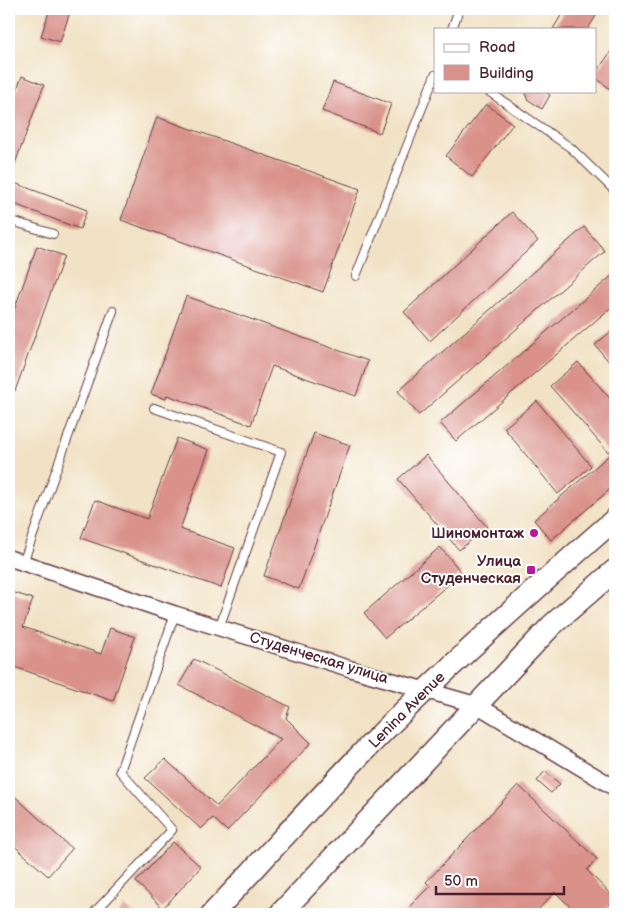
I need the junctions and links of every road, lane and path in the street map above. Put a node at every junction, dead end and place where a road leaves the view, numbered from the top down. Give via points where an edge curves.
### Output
1 (458, 9) edge
2 (452, 28) edge
3 (434, 78) edge
4 (489, 92) edge
5 (615, 191) edge
6 (9, 220) edge
7 (53, 234) dead end
8 (356, 276) dead end
9 (113, 311) dead end
10 (154, 408) dead end
11 (615, 519) edge
12 (16, 561) edge
13 (615, 570) edge
14 (175, 614) junction
15 (219, 628) junction
16 (426, 690) junction
17 (477, 705) junction
18 (615, 788) edge
19 (93, 914) edge
20 (212, 914) edge
21 (280, 914) edge

1 - 2 lane
3 - 8 lane
4 - 5 lane via 571,148
6 - 7 lane
9 - 12 lane
10 - 15 lane via 281,452
11 - 16 main road, Lenina Avenue
12 - 14 street, Студенческая улица
13 - 17 main road via 552,625
14 - 15 street, Студенческая улица
14 - 19 lane via 120,771 172,830
15 - 16 street, Студенческая улица
16 - 17 street, Студенческая улица
16 - 20 main road, Lenina Avenue
17 - 18 street, Студенческая улица
17 - 21 main road

